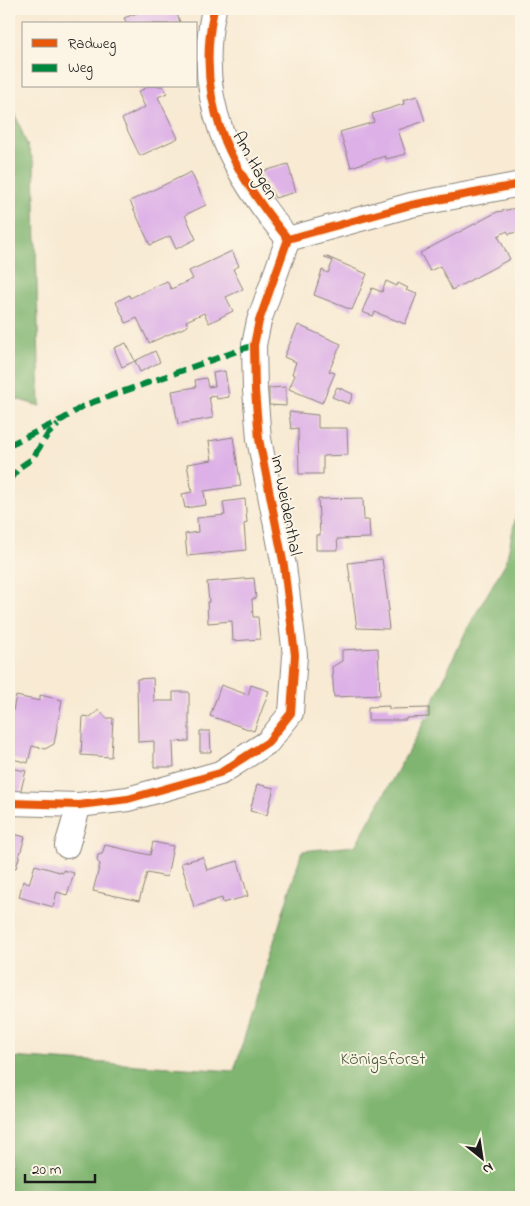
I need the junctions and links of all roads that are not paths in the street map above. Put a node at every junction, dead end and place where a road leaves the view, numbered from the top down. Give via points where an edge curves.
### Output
1 (214, 9) edge
2 (521, 184) edge
3 (288, 239) junction
4 (9, 803) edge
5 (80, 805) junction
6 (67, 846) dead end

1 - 3 street, Am Hagen via 208,63 216,120 228,152 246,184
2 - 3 street via 412,205
3 - 5 street, Im Weidenthal via 259,321 254,345 259,439 284,566 295,655 290,713 268,742 220,773 128,799
4 - 5 street, Im Weidenthal
5 - 6 street

